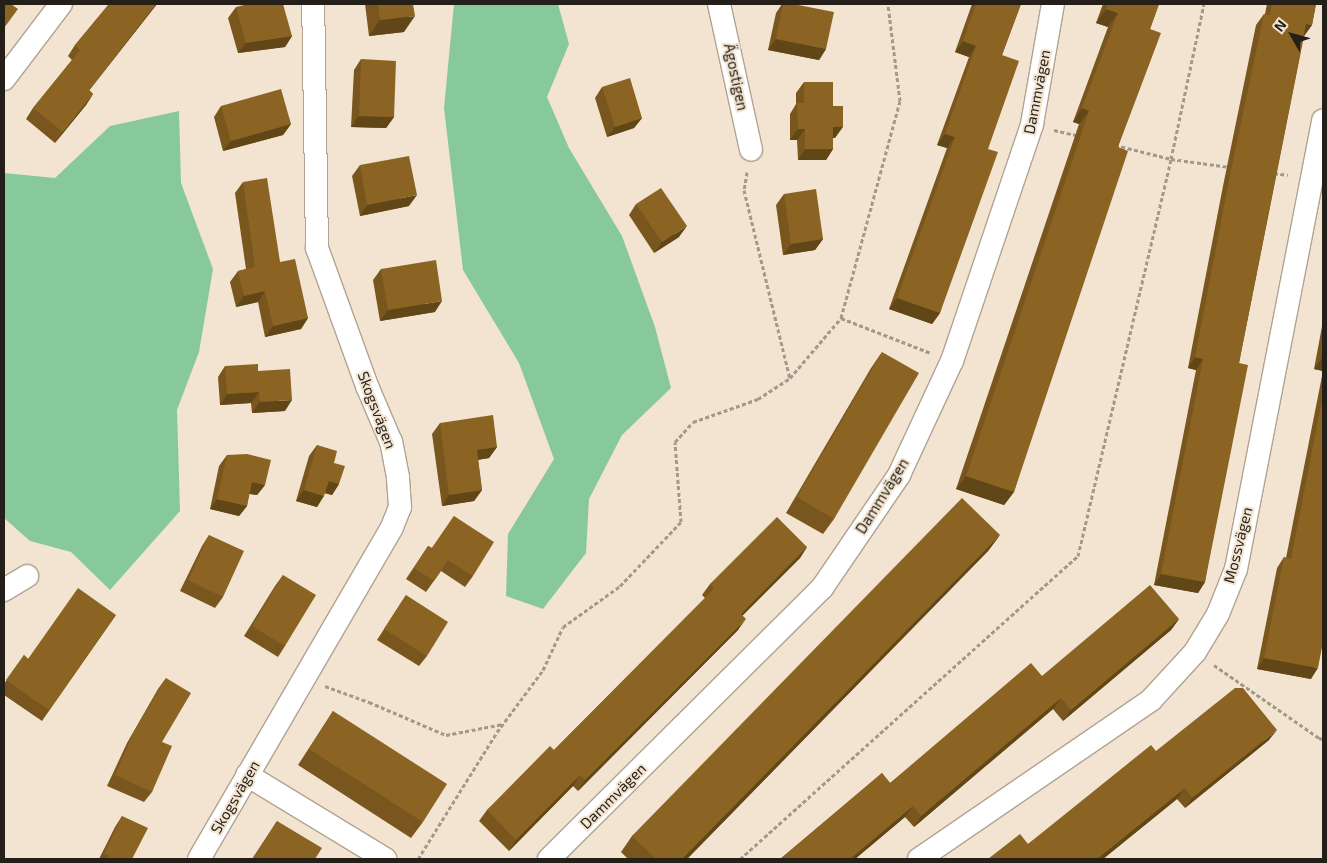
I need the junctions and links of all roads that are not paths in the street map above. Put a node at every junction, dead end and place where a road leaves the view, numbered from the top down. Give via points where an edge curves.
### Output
1 (61, 4) edge
2 (313, 4) edge
3 (719, 4) edge
4 (1053, 4) edge
5 (4, 79) edge
6 (1323, 120) edge
7 (751, 150) road end
8 (27, 576) dead end
9 (4, 590) edge
10 (247, 775) junction
11 (199, 859) edge
12 (385, 859) edge
13 (549, 859) edge
14 (919, 859) edge

1 - 5 street
2 - 10 street, Skogsvägen via 317,248 391,442 400,507 392,527
3 - 7 street, Ägostigen
4 - 13 street, Dammvägen via 1032,124 952,361 899,475 822,588
6 - 14 street, Mossvägen via 1236,569 1218,614 1195,652 1151,700
8 - 9 street
10 - 11 street, Skogsvägen
10 - 12 street

